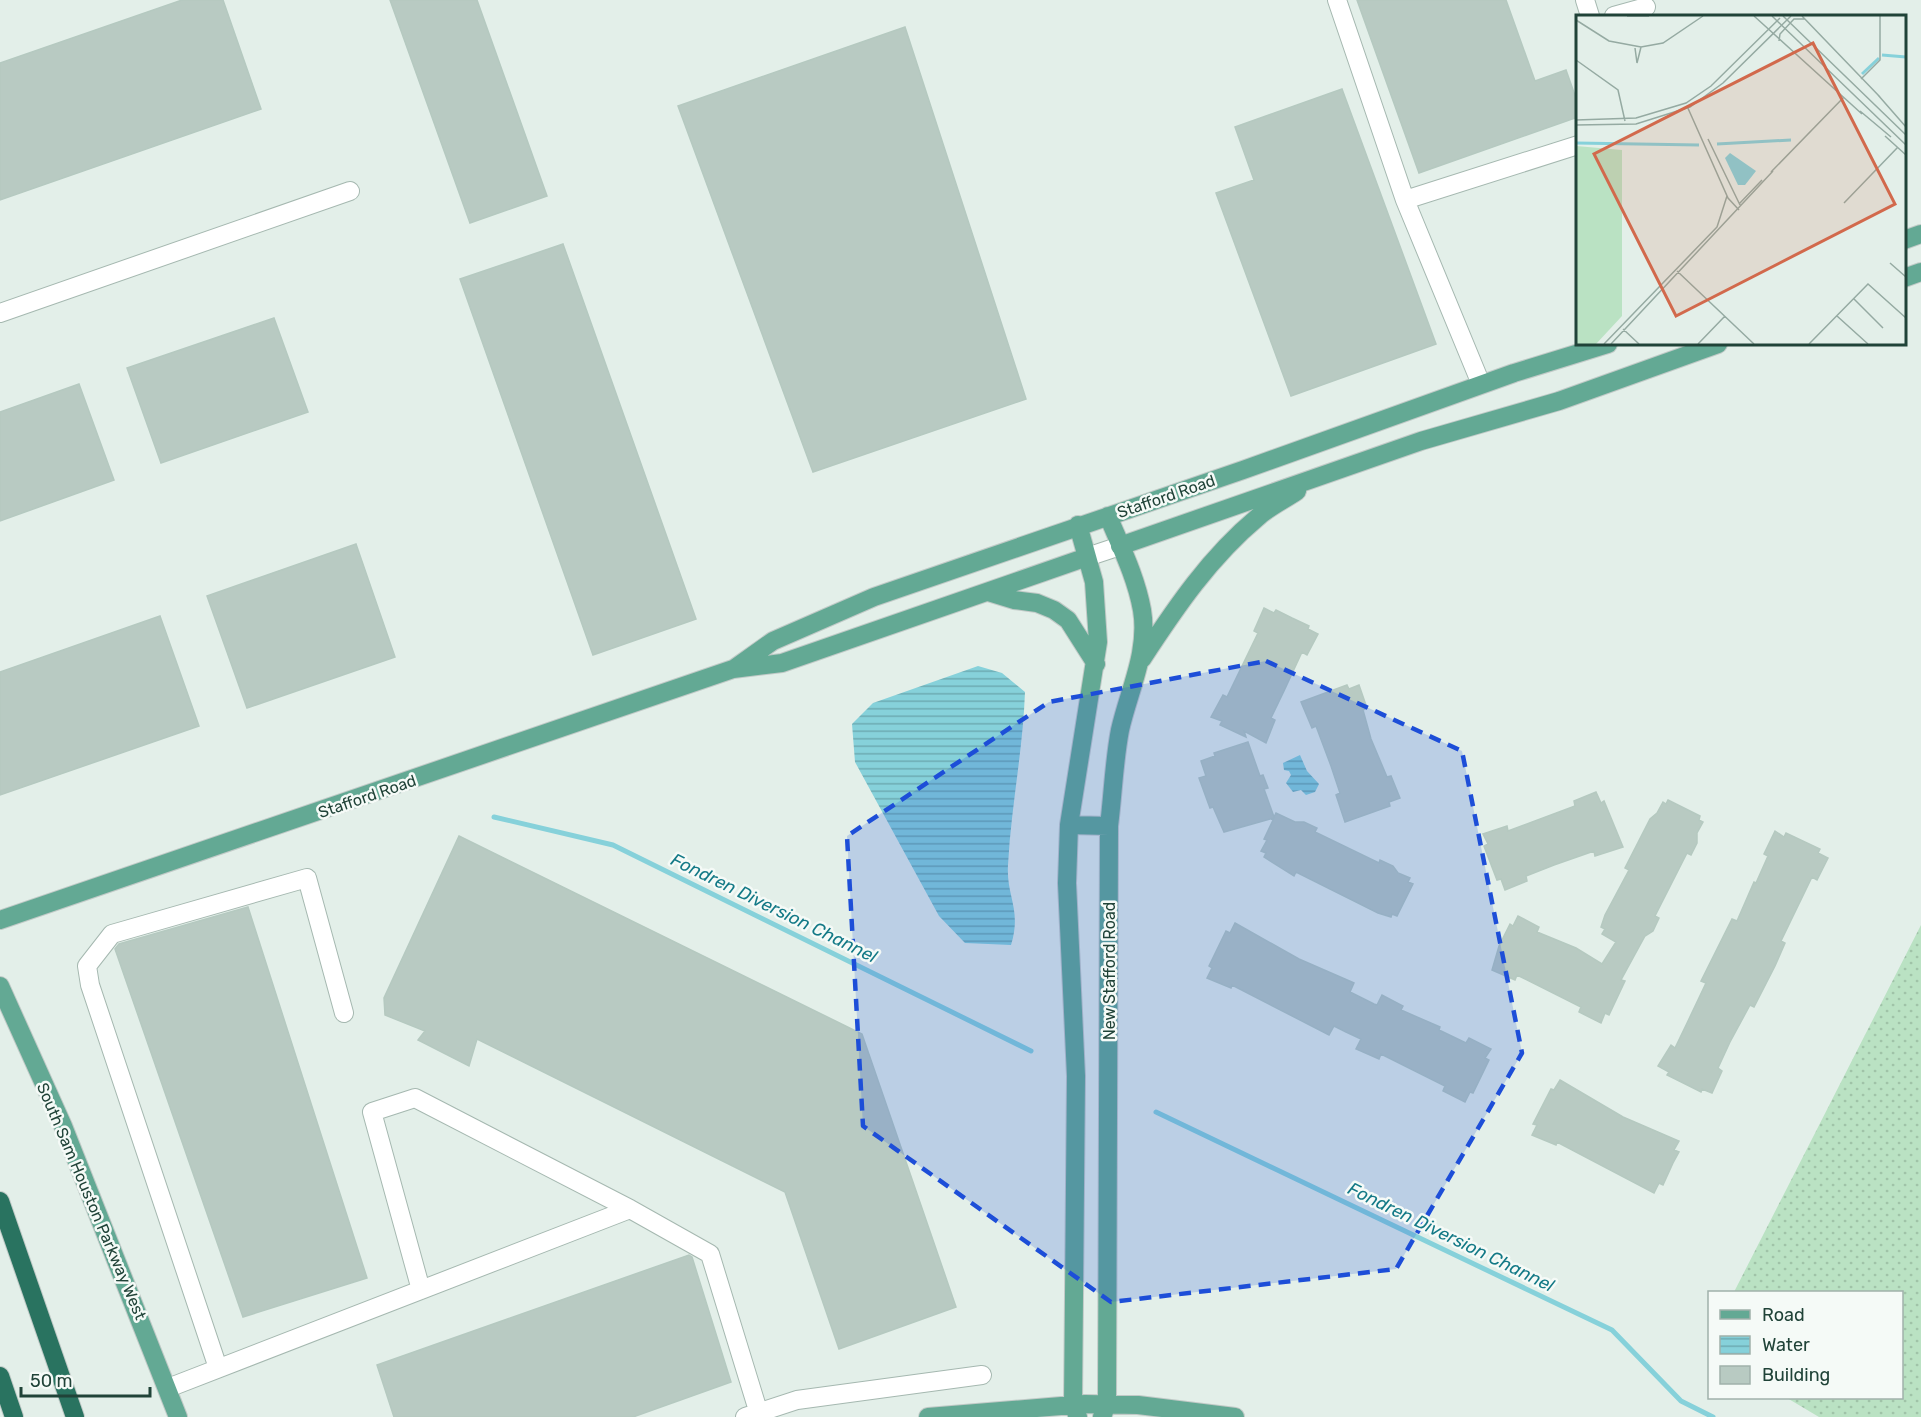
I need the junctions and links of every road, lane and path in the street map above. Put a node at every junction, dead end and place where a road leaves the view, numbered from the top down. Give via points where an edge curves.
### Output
1 (1337, 0) edge
2 (1585, 0) edge
3 (1646, 8) edge
4 (1590, 15) edge
5 (1618, 15) edge
6 (1576, 147) edge
7 (350, 191) dead end
8 (1405, 200) junction
9 (1921, 234) edge
10 (1906, 240) edge
11 (1921, 272) edge
12 (1906, 278) edge
13 (0, 313) edge
14 (1605, 345) edge
15 (1715, 345) edge
16 (1481, 384) junction
17 (1321, 476) junction
18 (1108, 516) junction
19 (1078, 525) junction
20 (1120, 546) junction
21 (1087, 557) junction
22 (988, 592) junction
23 (1141, 660) junction
24 (1096, 664) junction
25 (733, 669) junction
26 (1070, 825) junction
27 (1109, 826) junction
28 (0, 920) edge
29 (0, 986) edge
30 (344, 1013) dead end
31 (0, 1201) edge
32 (630, 1209) junction
33 (421, 1290) junction
34 (218, 1368) junction
35 (982, 1375) dead end
36 (0, 1376) edge
37 (168, 1388) junction
38 (1075, 1411) edge
39 (1105, 1411) edge
40 (754, 1416) edge
41 (14, 1417) edge
42 (75, 1417) edge
43 (178, 1417) edge
44 (928, 1417) edge
45 (1235, 1417) edge

1 - 8 street
2 - 4 street
3 - 5 street
6 - 8 street
7 - 13 street
8 - 16 street
9 - 10 main road
11 - 12 main road
14 - 16 main road, Stafford Road
15 - 17 main road, Stafford Road
16 - 18 main road, Stafford Road
17 - 20 main road, Stafford Road
17 - 23 main road via 1259,516 1221,552 1197,578
18 - 19 main road, Stafford Road
18 - 20 main road, New Stafford Road
19 - 21 main road
19 - 25 main road, Stafford Road via 874,597 773,641
20 - 21 street
20 - 23 main road, New Stafford Road via 1135,581 1142,612
21 - 22 main road, Stafford Road
21 - 24 main road via 1098,614
22 - 24 main road via 1054,610 1068,620
22 - 25 main road, Stafford Road via 782,663
23 - 27 main road, New Stafford Road via 1120,731
24 - 26 main road
25 - 28 main road, Stafford Road
26 - 27 main road
26 - 38 main road via 1066,883 1076,1076
27 - 39 main road, New Stafford Road
29 - 37 main road, South Sam Houston Parkway West via 63,1126
30 - 34 street via 307,878 111,934 87,966 90,985
31 - 42 highway
32 - 33 street
32 - 33 street via 415,1098 372,1112
32 - 40 street via 710,1254
33 - 34 street
34 - 37 street
35 - 40 street via 796,1400
36 - 41 highway
37 - 43 main road, South Sam Houston Parkway West
38 - 39 main road
38 - 44 main road
39 - 45 main road via 1138,1405

